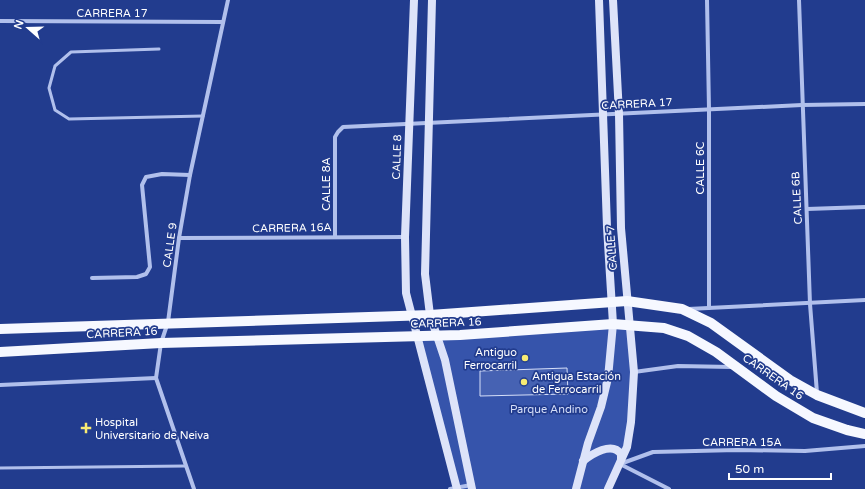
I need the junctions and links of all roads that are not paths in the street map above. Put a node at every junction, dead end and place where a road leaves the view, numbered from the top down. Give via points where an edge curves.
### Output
1 (228, 0) edge
2 (414, 0) edge
3 (432, 0) edge
4 (599, 0) edge
5 (612, 0) edge
6 (707, 0) edge
7 (799, 0) edge
8 (0, 21) edge
9 (223, 22) junction
10 (159, 49) dead end
11 (865, 104) edge
12 (802, 105) junction
13 (709, 110) junction
14 (619, 114) junction
15 (602, 115) junction
16 (203, 116) junction
17 (409, 124) junction
18 (429, 124) junction
19 (338, 132) joint
20 (190, 175) junction
21 (865, 207) edge
22 (807, 210) junction
23 (334, 236) junction
24 (405, 237) junction
25 (179, 238) junction
26 (92, 278) dead end
27 (865, 300) edge
28 (627, 301) junction
29 (612, 302) junction
30 (810, 304) junction
31 (710, 308) junction
32 (682, 309) junction
33 (411, 315) junction
34 (430, 315) junction
35 (168, 322) junction
36 (613, 324) junction
37 (630, 325) junction
38 (0, 329) edge
39 (417, 336) junction
40 (437, 336) junction
41 (161, 343) junction
42 (0, 352) edge
43 (740, 368) junction
44 (634, 372) junction
45 (156, 378) junction
46 (0, 385) edge
47 (817, 395) junction
48 (865, 413) edge
49 (865, 434) edge
50 (865, 446) edge
51 (583, 461) junction
52 (620, 464) junction
53 (186, 466) junction
54 (0, 468) edge
55 (472, 487) edge
56 (194, 489) edge
57 (455, 489) edge
58 (576, 489) edge
59 (608, 489) edge
60 (669, 489) edge

1 - 9 street, CALLE 9
2 - 17 main road, CALLE 8
3 - 18 main road
4 - 15 main road, CALLE 7
5 - 14 main road, CALLE 7
6 - 13 street, CALLE 6C
7 - 12 street, CALLE 6B
8 - 9 street, CARRERA 17
9 - 16 street, CALLE 9
10 - 16 lane via 71,52 55,66 49,88 55,110 69,119
11 - 12 street, CARRERA 17
12 - 13 street, CARRERA 17
12 - 22 street, CALLE 6B
13 - 14 street, CARRERA 17
13 - 31 street, CALLE 6C
14 - 15 street, CARRERA 17
14 - 28 main road, CALLE 7 via 621,228
15 - 18 street, CARRERA 17
15 - 29 main road, CALLE 7
16 - 20 street, CALLE 9
17 - 18 street, CARRERA 17
17 - 19 street, CARRERA 17 via 343,127
17 - 24 main road, CALLE 8
18 - 34 main road via 425,274
19 - 23 street, CALLE 8A via 335,137
20 - 25 street, CALLE 9
20 - 26 street via 162,174 146,177 142,185 150,267 146,274 137,277
21 - 22 street
22 - 30 street, CALLE 6B
23 - 24 street, CARRERA 16A
23 - 25 street, CARRERA 16A
24 - 33 main road, CALLE 8 via 406,293
25 - 35 street, CALLE 9
27 - 30 street
28 - 29 main road, CARRERA 16
28 - 32 main road, CARRERA 16
28 - 37 main road, CALLE 7
29 - 34 main road, CARRERA 16
29 - 36 main road, CALLE 7
30 - 31 street
30 - 47 street, CALLE 6B
31 - 32 street
32 - 47 main road, CARRERA 16 via 711,323 790,380
33 - 34 main road, CARRERA 16
33 - 35 main road, CARRERA 16
33 - 39 main road, CALLE 8
34 - 40 main road
35 - 38 main road, CARRERA 16
35 - 41 street, CALLE 9
36 - 37 main road, CARRERA 16
36 - 40 main road, CARRERA 16
36 - 51 main road, CALLE 7 via 608,378
37 - 43 main road, CARRERA 16 via 664,328 688,336
37 - 44 main road, CALLE 7
39 - 40 main road, CARRERA 16
39 - 41 main road, CARRERA 16
39 - 57 main road, CALLE 8
40 - 55 main road via 445,360
41 - 42 main road, CARRERA 16
41 - 45 street, CALLE 9
43 - 44 street via 678,366
43 - 49 main road, CARRERA 16 via 776,396 813,418
44 - 52 main road, CALLE 7 via 632,422 627,447
45 - 46 street
45 - 53 street, CALLE 9
47 - 48 main road, CARRERA 16
50 - 52 street, CARRERA 15A via 806,451 653,452
51 - 52 main road via 599,451 614,448 621,454
51 - 58 main road, CALLE 7
52 - 59 main road, CALLE 7
52 - 60 street
53 - 54 lane
53 - 56 street, CALLE 9
55 - 57 street

